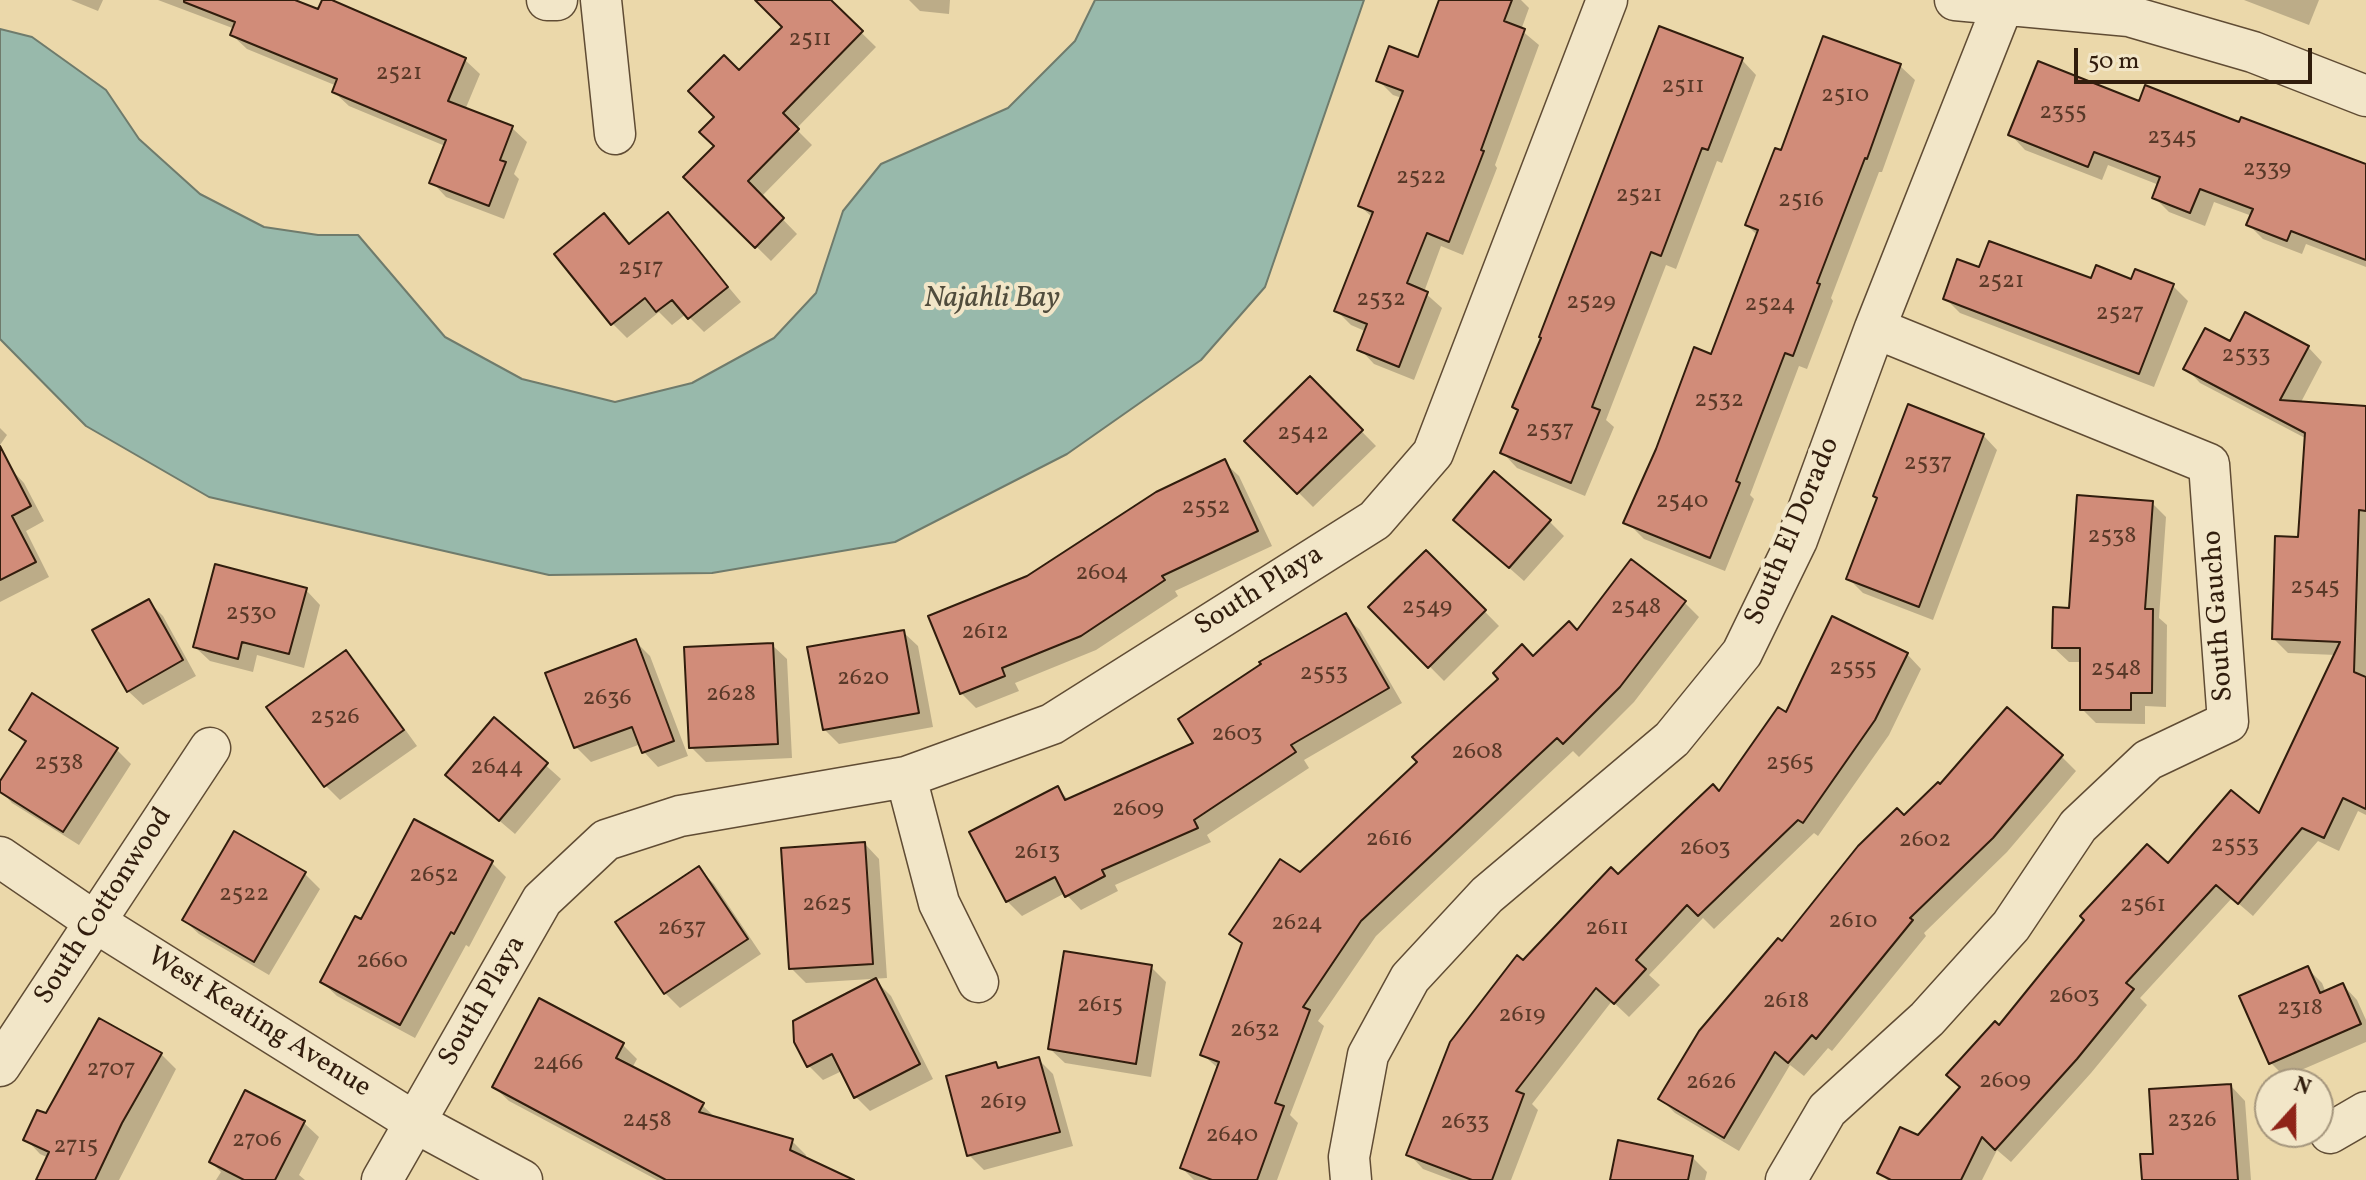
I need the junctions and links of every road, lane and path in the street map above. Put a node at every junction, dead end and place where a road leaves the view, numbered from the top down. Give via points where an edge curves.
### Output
1 (547, 0) edge
2 (557, 0) edge
3 (601, 0) edge
4 (1607, 0) edge
5 (1955, 0) edge
6 (2003, 2) edge
7 (2366, 96) edge
8 (615, 134) dead end
9 (1875, 328) junction
10 (210, 748) dead end
11 (906, 777) junction
12 (0, 857) edge
13 (95, 922) junction
14 (978, 982) dead end
15 (0, 1066) edge
16 (2366, 1112) edge
17 (416, 1123) junction
18 (2334, 1131) edge
19 (382, 1180) edge
20 (522, 1180) edge
21 (1351, 1180) edge
22 (1786, 1180) edge

1 - 2 street
3 - 8 street
4 - 11 street, South Playa via 1433,453 1375,520 1052,724
5 - 6 street
6 - 7 street via 2129,16 2253,52
6 - 9 street, South El Dorado
9 - 21 street, South El Dorado via 1797,540 1742,653 1672,739 1487,895 1410,978 1368,1055 1349,1157
9 - 22 street, South Gaucho via 2209,464 2228,722 2148,760 2078,826 2011,926 1927,1019 1827,1110
10 - 13 street, South Cottonwood
11 - 14 street via 939,903
11 - 17 street, South Playa via 601,825 542,900
12 - 13 street, West Keating Avenue
13 - 15 street, South Cottonwood
13 - 17 street, West Keating Avenue
16 - 18 street
17 - 19 street, South Playa
17 - 20 street, West Keating Avenue

